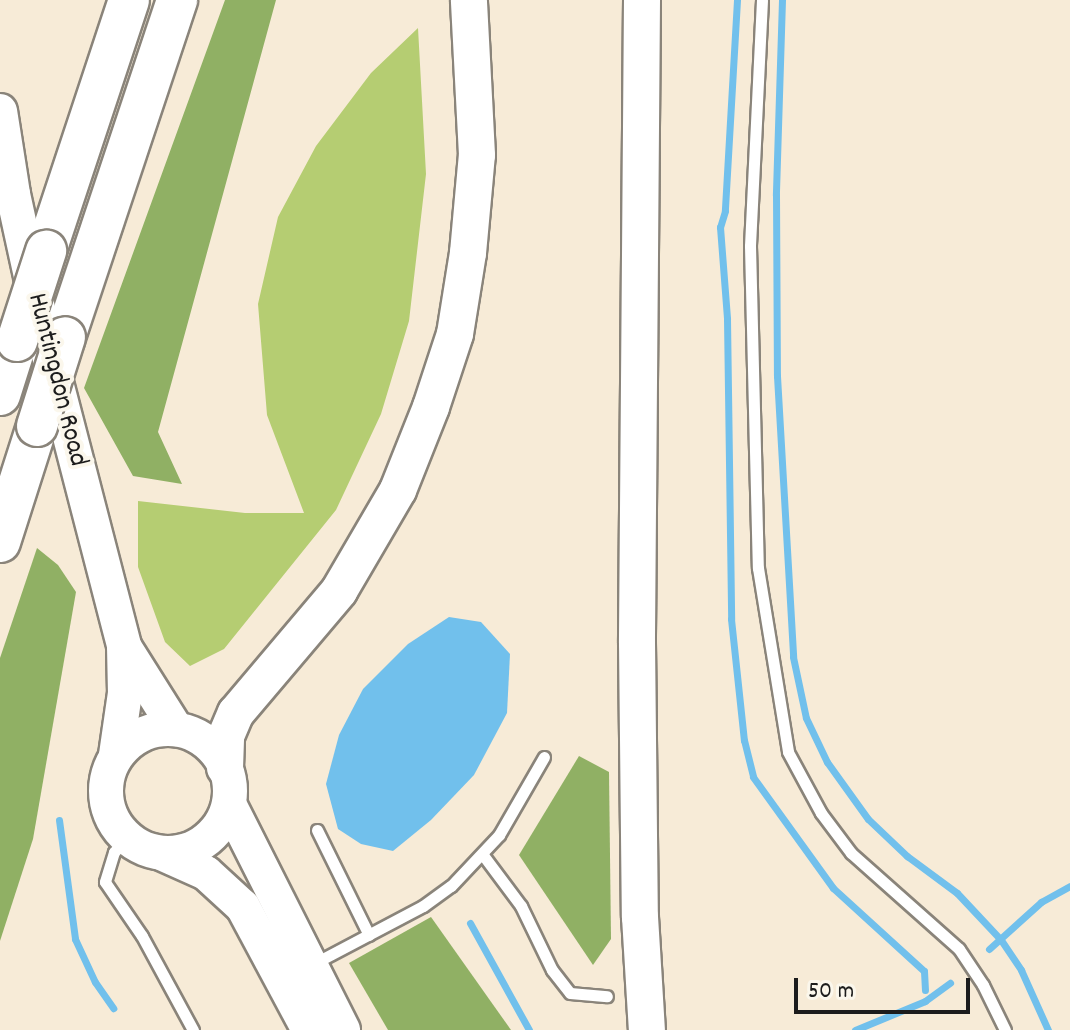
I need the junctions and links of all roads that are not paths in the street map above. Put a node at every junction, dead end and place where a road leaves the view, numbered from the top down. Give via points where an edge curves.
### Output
1 (129, 0) edge
2 (177, 0) edge
3 (469, 0) edge
4 (642, 0) edge
5 (762, 0) edge
6 (0, 111) edge
7 (0, 395) edge
8 (0, 542) edge
9 (124, 646) junction
10 (176, 729) junction
11 (116, 755) junction
12 (544, 757) dead end
13 (225, 768) junction
14 (229, 804) junction
15 (317, 830) dead end
16 (127, 838) junction
17 (161, 853) junction
18 (483, 855) junction
19 (369, 935) junction
20 (311, 965) junction
21 (607, 996) dead end
22 (193, 1030) edge
23 (309, 1030) edge
24 (343, 1030) edge
25 (647, 1030) edge
26 (1005, 1030) edge

1 - 7 highway, bridge
2 - 8 highway, bridge
3 - 13 highway via 477,155 455,334 398,490 339,591 236,713 226,736
4 - 25 highway via 637,643 640,917
5 - 26 lane via 750,246 758,568 788,752 821,813 851,853 959,949
6 - 9 main road, Huntingdon Road via 44,336
9 - 10 main road, Huntingdon Road
9 - 11 main road, Huntingdon Road via 125,693
10 - 11 main road via 141,735
10 - 13 main road via 206,742
11 - 16 main road via 107,775 106,797 111,816
12 - 18 lane via 517,808
13 - 14 main road
14 - 17 main road via 221,824 206,840 188,850
14 - 20 main road
15 - 19 lane
16 - 17 main road
16 - 22 lane via 114,852 105,882 142,936
17 - 23 main road via 206,873 243,907
18 - 19 lane via 446,890
18 - 21 lane via 521,906 552,970 570,993
19 - 20 lane
20 - 24 main road

